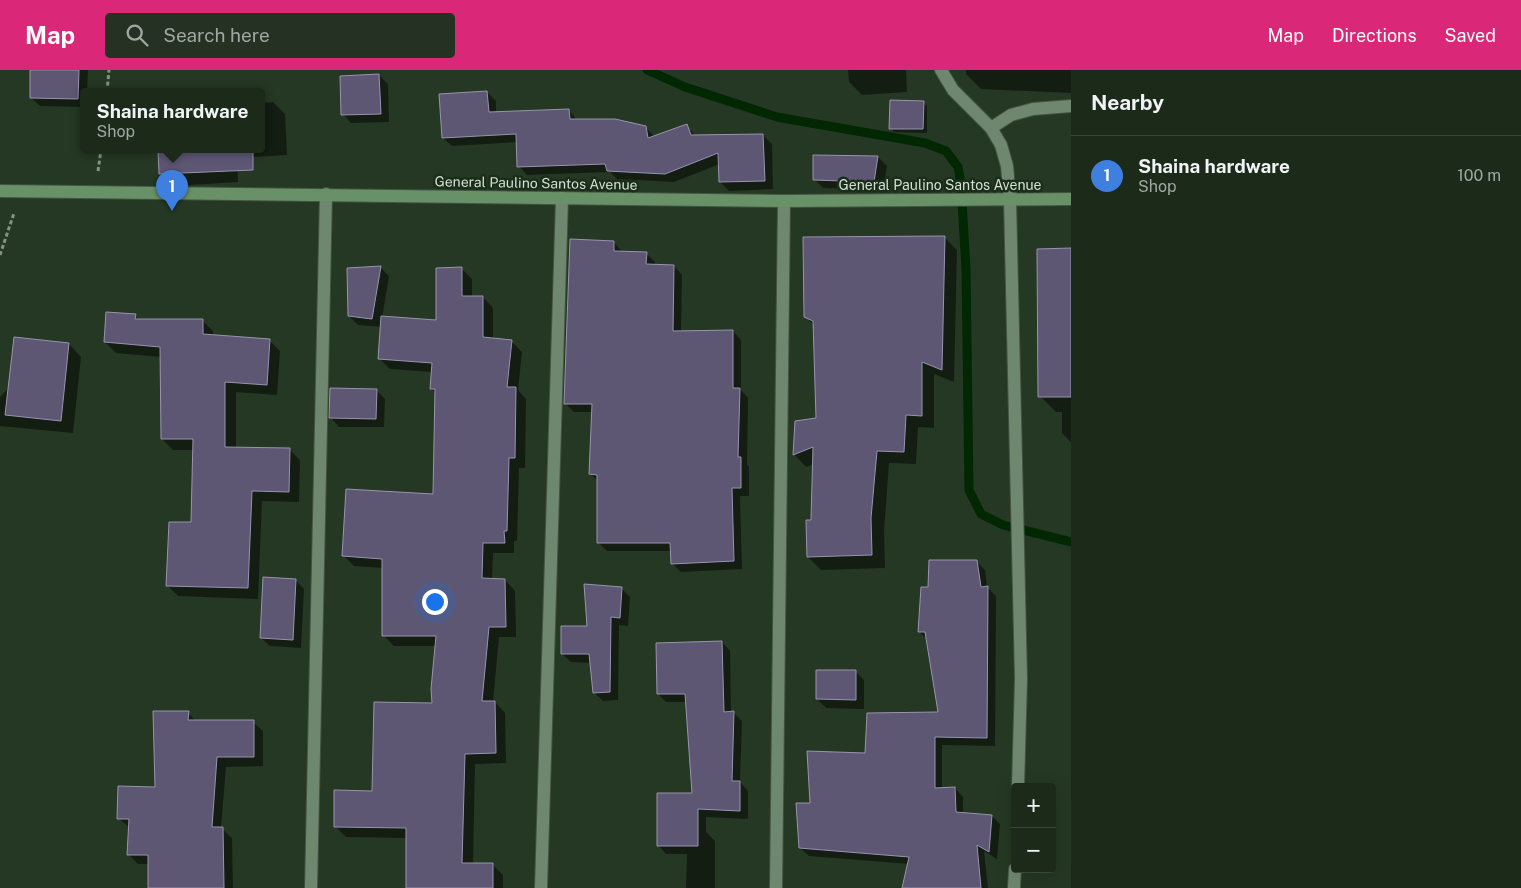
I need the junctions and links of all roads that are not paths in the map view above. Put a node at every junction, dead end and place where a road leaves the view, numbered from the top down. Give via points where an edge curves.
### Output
1 (941, 70) edge
2 (1071, 106) edge
3 (991, 128) junction
4 (0, 191) edge
5 (326, 194) junction
6 (562, 198) junction
7 (1071, 199) edge
8 (1010, 200) junction
9 (784, 202) junction
10 (1018, 783) edge
11 (1015, 873) edge
12 (311, 888) edge
13 (541, 888) edge
14 (776, 888) edge
15 (1014, 888) edge

1 - 3 street via 953,90
2 - 3 street via 1033,109 1011,115
3 - 8 street via 1001,145 1007,166
4 - 5 main road, General Paulino Santos Avenue
5 - 6 main road, General Paulino Santos Avenue
5 - 12 street
6 - 9 main road, General Paulino Santos Avenue
6 - 13 street
7 - 8 main road, General Paulino Santos Avenue
8 - 9 main road, General Paulino Santos Avenue
8 - 10 street via 1021,679
9 - 14 street
11 - 15 street

